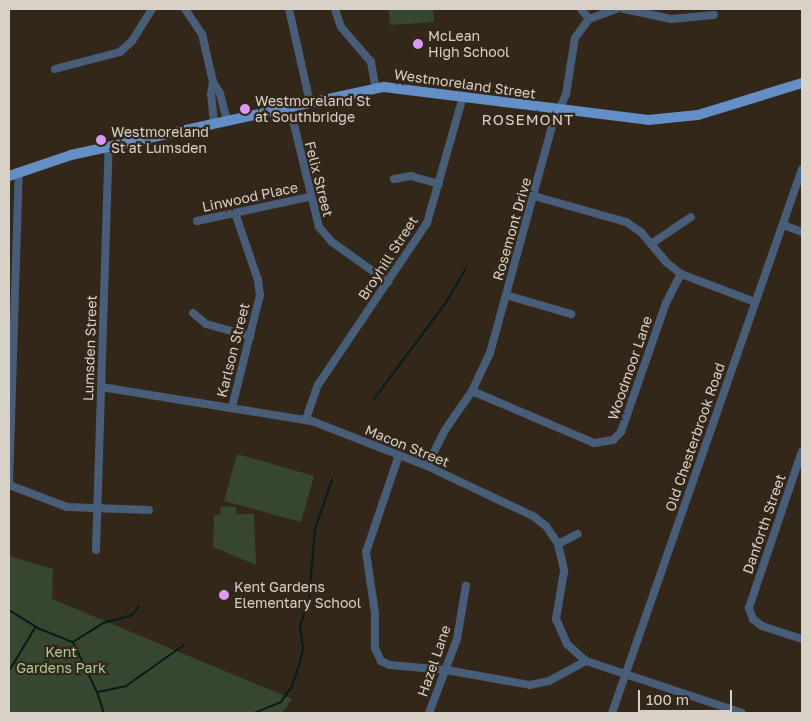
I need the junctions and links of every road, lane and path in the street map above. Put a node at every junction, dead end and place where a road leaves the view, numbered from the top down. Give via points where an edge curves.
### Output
1 (152, 9) edge
2 (185, 9) edge
3 (289, 9) edge
4 (335, 9) edge
5 (581, 9) edge
6 (618, 9) edge
7 (624, 9) edge
8 (714, 15) dead end
9 (589, 19) junction
10 (55, 68) dead end
11 (213, 82) junction
12 (802, 83) edge
13 (376, 89) junction
14 (463, 97) junction
15 (310, 103) junction
16 (290, 108) junction
17 (559, 111) junction
18 (227, 121) junction
19 (214, 124) junction
20 (109, 146) junction
21 (802, 169) edge
22 (14, 174) edge
23 (394, 179) dead end
24 (439, 184) junction
25 (534, 196) junction
26 (309, 197) junction
27 (235, 213) junction
28 (691, 217) dead end
29 (197, 221) dead end
30 (783, 225) junction
31 (802, 232) edge
32 (651, 244) junction
33 (682, 274) junction
34 (388, 282) junction
35 (506, 295) junction
36 (755, 302) junction
37 (193, 313) dead end
38 (571, 314) dead end
39 (250, 336) junction
40 (101, 387) junction
41 (472, 391) junction
42 (232, 407) junction
43 (306, 419) junction
44 (802, 451) edge
45 (399, 455) junction
46 (427, 466) junction
47 (9, 484) edge
48 (97, 508) junction
49 (149, 510) dead end
50 (578, 534) dead end
51 (558, 544) junction
52 (96, 550) dead end
53 (466, 586) dead end
54 (802, 639) edge
55 (586, 661) junction
56 (446, 670) junction
57 (625, 676) junction
58 (429, 713) edge
59 (612, 713) edge
60 (742, 713) edge

1 - 10 street via 132,41 120,52
2 - 11 street via 202,34
3 - 15 street
4 - 13 street via 341,27 371,62
5 - 9 street
6 - 9 street
7 - 8 street via 671,19
9 - 17 street, Rosemont Drive via 575,38 566,94
11 - 18 street via 220,93
11 - 19 street via 210,94
12 - 17 main road, Westmoreland Street via 704,113 679,117 642,120
13 - 14 main road, Westmoreland Street via 403,87
13 - 15 main road, Westmoreland Street
14 - 17 main road, Westmoreland Street
14 - 24 street, Broyhill Street
15 - 16 main road, Westmoreland Street
16 - 18 main road, Westmoreland Street
16 - 26 street, Felix Street
17 - 25 street, Rosemont Drive
18 - 19 main road, Westmoreland Street
19 - 20 main road, Westmoreland Street
20 - 22 main road, Westmoreland Street
20 - 40 street, Lumsden Street
21 - 30 street, Old Chesterbrook Road
22 - 47 street
23 - 24 street via 411,176
24 - 34 street, Broyhill Street via 424,227
25 - 32 street via 626,222
25 - 35 street, Rosemont Drive
26 - 27 street, Linwood Place
26 - 34 street, Felix Street via 324,235
27 - 29 street, Linwood Place
27 - 39 street, Karlson Street via 259,286 259,304
28 - 32 street
30 - 31 street
30 - 36 street, Old Chesterbrook Road
32 - 33 street
33 - 36 street
33 - 41 street, Woodmoor Lane via 668,297 620,432 613,440 594,443
34 - 43 street, Broyhill Street via 318,385
35 - 38 street
35 - 41 street, Rosemont Drive via 490,353
36 - 57 street, Old Chesterbrook Road
37 - 39 street via 206,324
39 - 42 street, Karlson Street
40 - 42 street, Macon Street
40 - 48 street, Lumsden Street
41 - 46 street, Rosemont Drive via 445,430
42 - 43 street, Macon Street
43 - 45 street, Macon Street
44 - 54 street, Danforth Street via 749,606 753,618 762,626
45 - 46 street, Macon Street
45 - 56 street via 366,552 375,613 377,662
46 - 51 street, Macon Street via 533,516 546,526
47 - 48 street via 58,505
48 - 49 street
48 - 52 street, Lumsden Street
50 - 51 street
51 - 55 street, Macon Street via 564,571 556,619 567,644
53 - 56 street, Hazel Lane via 457,639
55 - 56 street via 550,681 530,685
55 - 57 street
56 - 58 street, Hazel Lane
57 - 59 street, Old Chesterbrook Road
57 - 60 street

